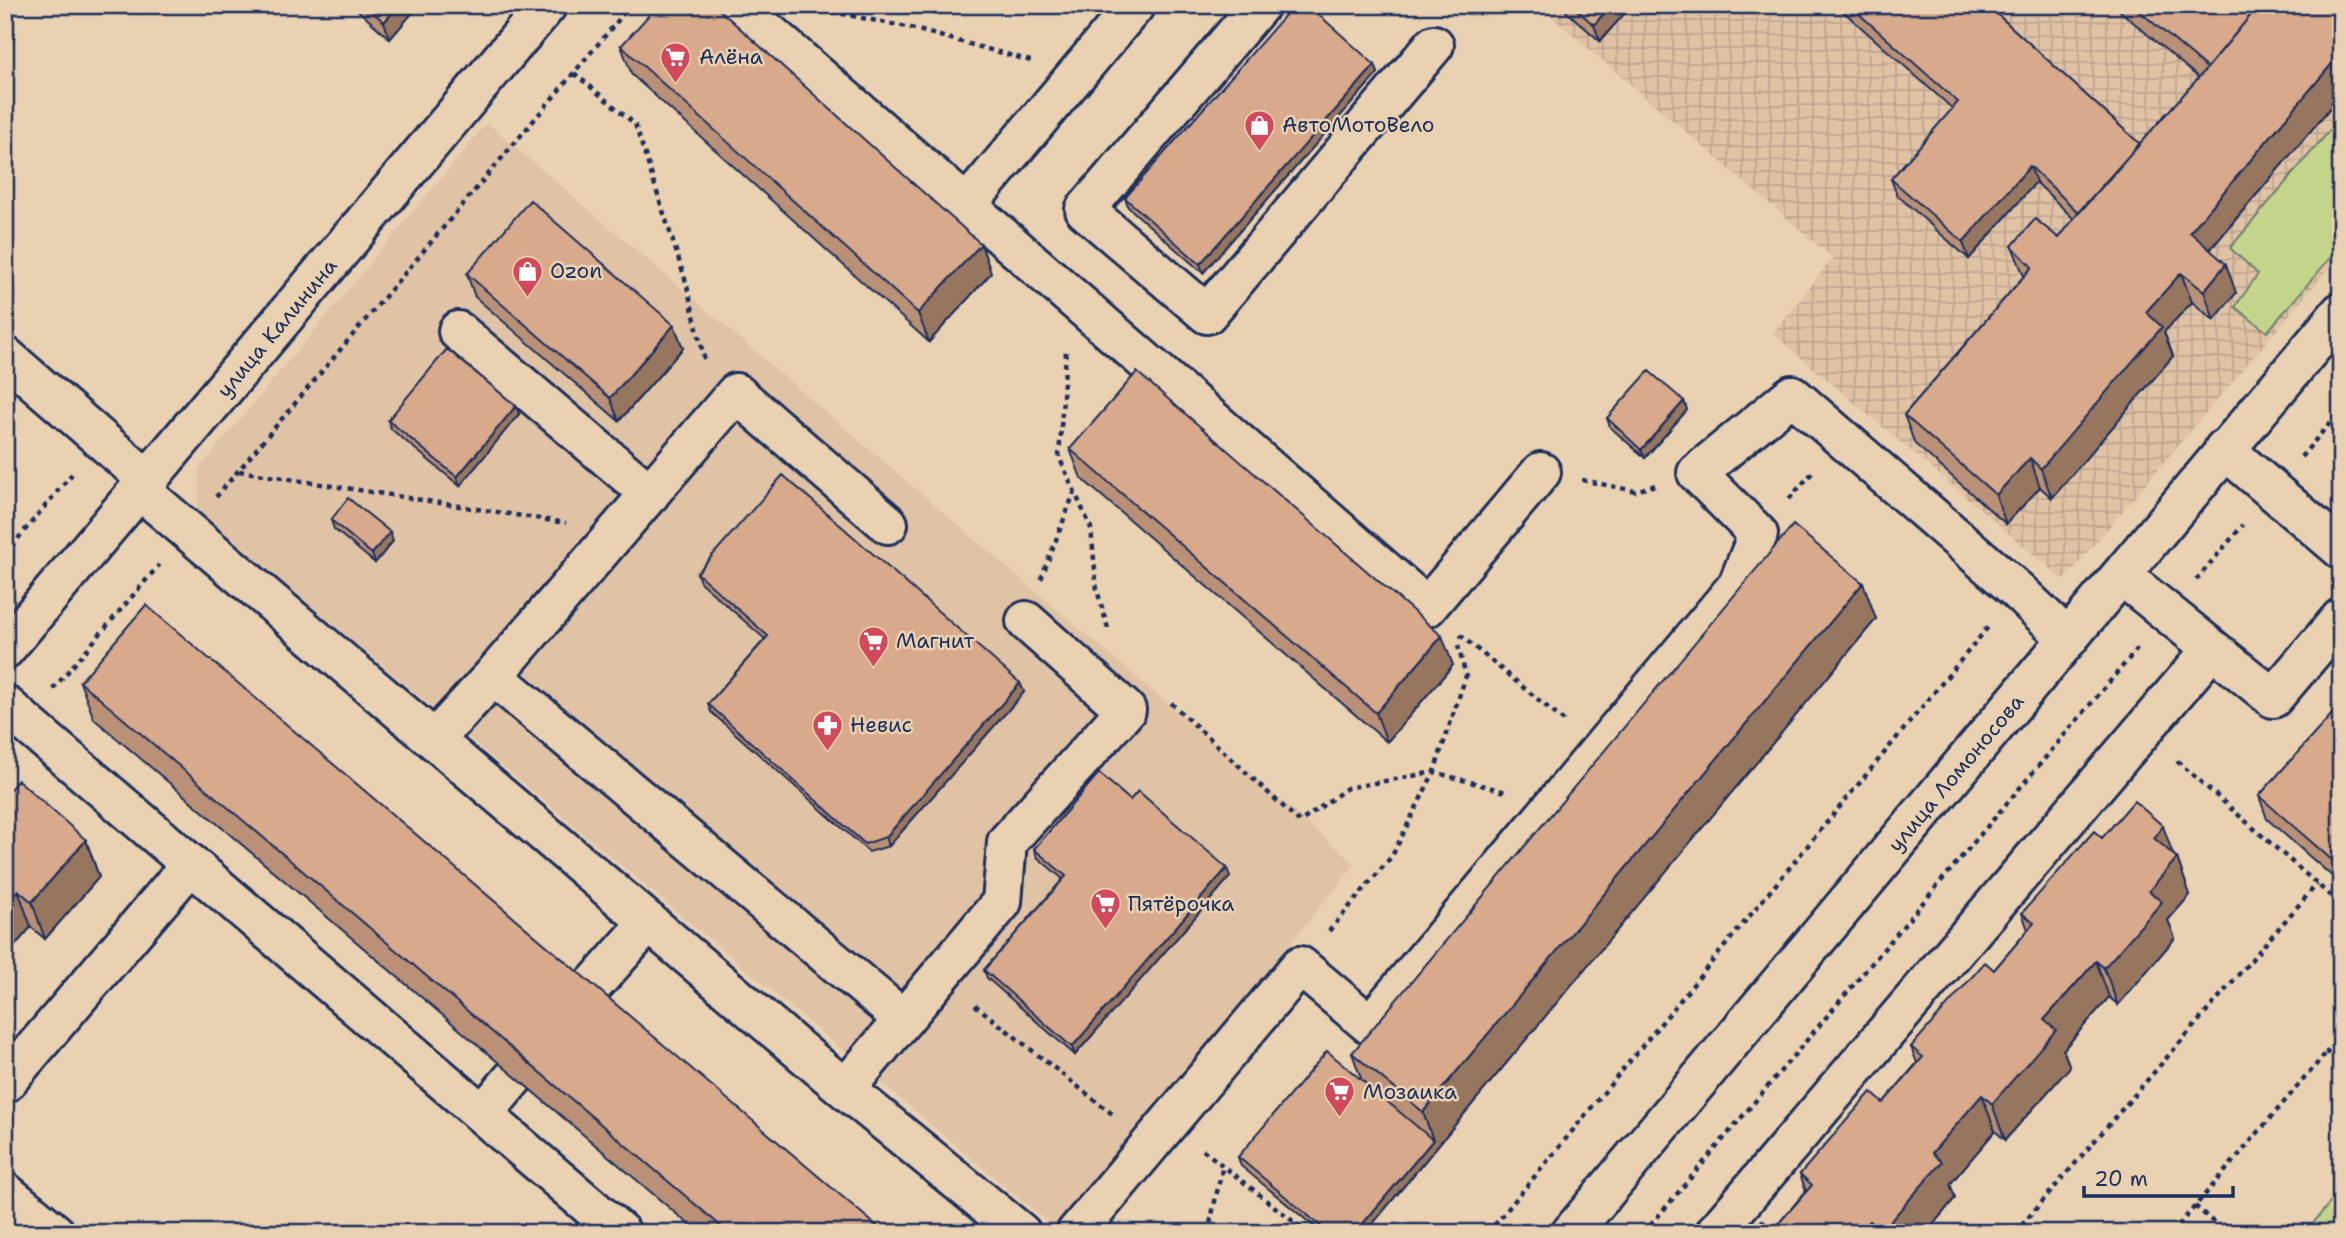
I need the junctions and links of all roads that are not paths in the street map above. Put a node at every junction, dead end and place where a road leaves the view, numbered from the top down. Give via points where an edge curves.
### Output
1 (547, 5) edge
2 (737, 5) edge
3 (1135, 5) edge
4 (1260, 5) edge
5 (1434, 45) dead end
6 (966, 206) junction
7 (2341, 312) edge
8 (458, 331) dead end
9 (5, 356) edge
10 (2224, 449) junction
11 (1541, 472) road end
12 (144, 486) junction
13 (650, 494) junction
14 (888, 524) dead end
15 (2341, 549) edge
16 (2122, 576) junction
17 (1026, 621) road end
18 (2340, 621) edge
19 (2068, 639) junction
20 (5, 649) edge
21 (2212, 649) junction
22 (493, 676) junction
23 (15, 714) edge
24 (435, 739) junction
25 (191, 864) junction
26 (649, 922) junction
27 (580, 1000) edge
28 (903, 1019) junction
29 (515, 1076) edge
30 (5, 1083) edge
31 (845, 1089) junction
32 (483, 1114) junction
33 (5, 1192) edge
34 (55, 1233) edge
35 (621, 1233) edge
36 (1021, 1233) edge
37 (1076, 1233) edge
38 (1571, 1233) edge
39 (1715, 1233) edge

1 - 12 street, улица Калинина
2 - 6 street
3 - 6 street
4 - 5 street via 1085,210 1207,314
6 - 11 street via 1427,607
7 - 10 street, улица Ломоносова
8 - 13 street
9 - 12 street via 101,439
10 - 15 street
10 - 16 street, улица Ломоносова
12 - 20 street, улица Калинина
12 - 24 street via 188,531
13 - 14 street via 736,393
13 - 22 street
16 - 19 street, улица Ломоносова
16 - 21 street
17 - 28 street via 1126,710 1007,842 1002,902
18 - 21 street via 2273,698
19 - 37 street via 1791,394 1697,473 1758,534 1738,585 1370,1025 1300,966
19 - 38 street, улица Ломоносова
21 - 39 street
22 - 24 street
22 - 28 street
23 - 25 street
24 - 26 street
25 - 30 street
25 - 32 street
26 - 27 street
26 - 31 street
28 - 31 street
29 - 32 street
31 - 36 street
32 - 35 street
33 - 34 street

